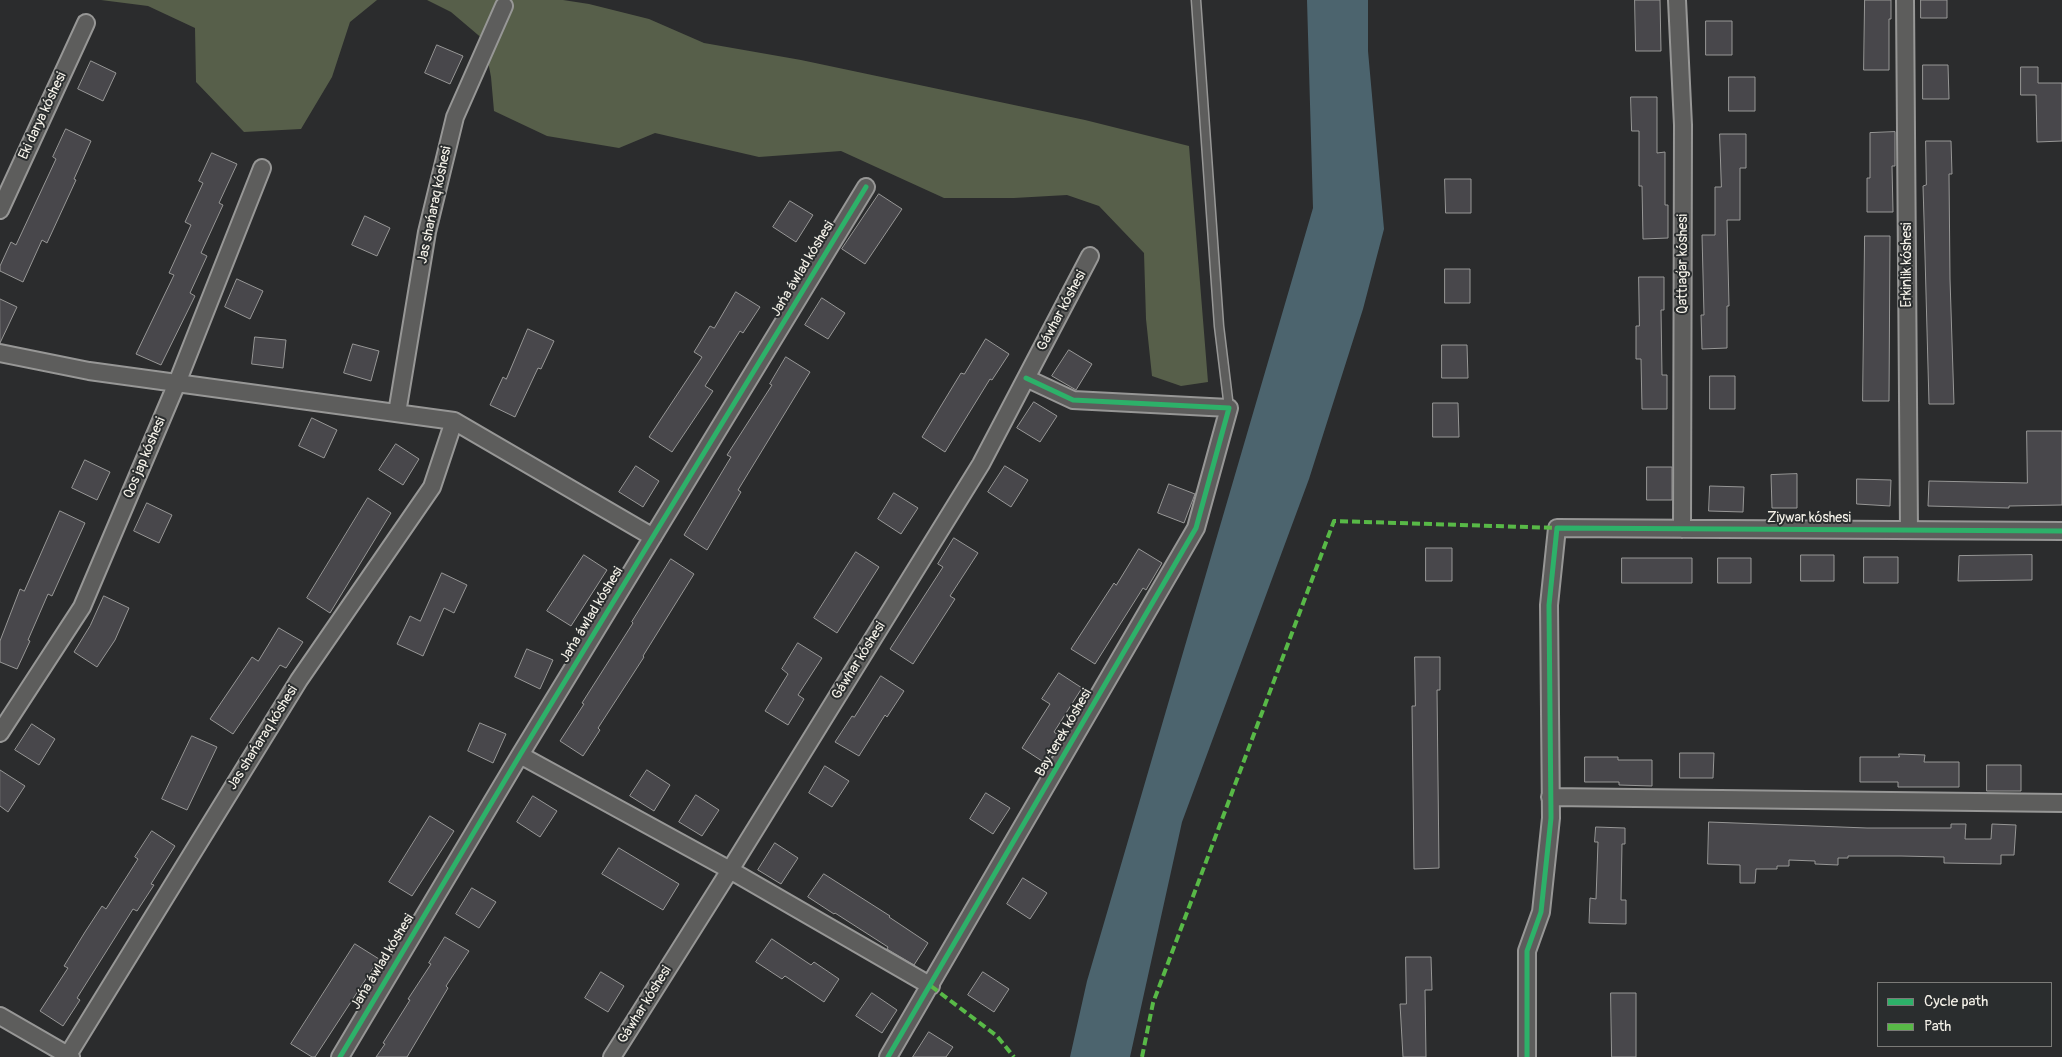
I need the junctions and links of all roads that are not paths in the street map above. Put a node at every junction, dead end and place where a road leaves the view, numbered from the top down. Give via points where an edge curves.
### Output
1 (1196, 0) edge
2 (1677, 0) edge
3 (1905, 0) edge
4 (504, 6) dead end
5 (86, 23) dead end
6 (262, 168) dead end
7 (866, 187) dead end
8 (0, 210) edge
9 (1090, 256) dead end
10 (0, 353) edge
11 (1026, 378) junction
12 (177, 383) junction
13 (1229, 408) junction
14 (397, 413) junction
15 (454, 421) junction
16 (1682, 529) junction
17 (1909, 530) junction
18 (2062, 531) edge
19 (653, 537) junction
20 (0, 733) edge
21 (520, 755) junction
22 (1550, 797) junction
23 (2062, 803) edge
24 (730, 870) junction
25 (930, 986) junction
26 (0, 1016) edge
27 (70, 1056) edge
28 (340, 1057) edge
29 (612, 1057) edge
30 (888, 1057) edge
31 (1527, 1057) edge

1 - 13 lane via 1219,326
2 - 16 street, Qattıaǵar kóshesi via 1683,125
3 - 17 street, Erkinlik kóshesi
4 - 14 street, Jas shańaraq kóshesi via 455,117 427,232
5 - 8 street, Eki darya kóshesi
6 - 12 street, Qos jap kóshesi
7 - 19 street, Jańa áwlad kóshesi
9 - 11 street, Gáwhar kóshesi
10 - 12 street via 89,371
11 - 13 street via 1073,400
11 - 24 street, Gáwhar kóshesi via 981,464
12 - 14 street
12 - 20 street, Qos jap kóshesi via 82,607
13 - 25 street, Bay terek kóshesi via 1196,528
14 - 15 street
15 - 19 street
15 - 27 street, Jas shańaraq kóshesi via 432,487 299,680
16 - 17 street, Ziywar kóshesi
16 - 22 street, Ziywar kóshesi via 1557,528 1549,605
17 - 18 street, Ziywar kóshesi
19 - 21 street, Jańa áwlad kóshesi
21 - 24 street
21 - 28 street, Jańa áwlad kóshesi
22 - 23 street
22 - 31 street via 1551,818 1541,912 1527,951
24 - 25 street
24 - 29 street, Gáwhar kóshesi
25 - 30 street, Bay terek kóshesi
26 - 27 street

